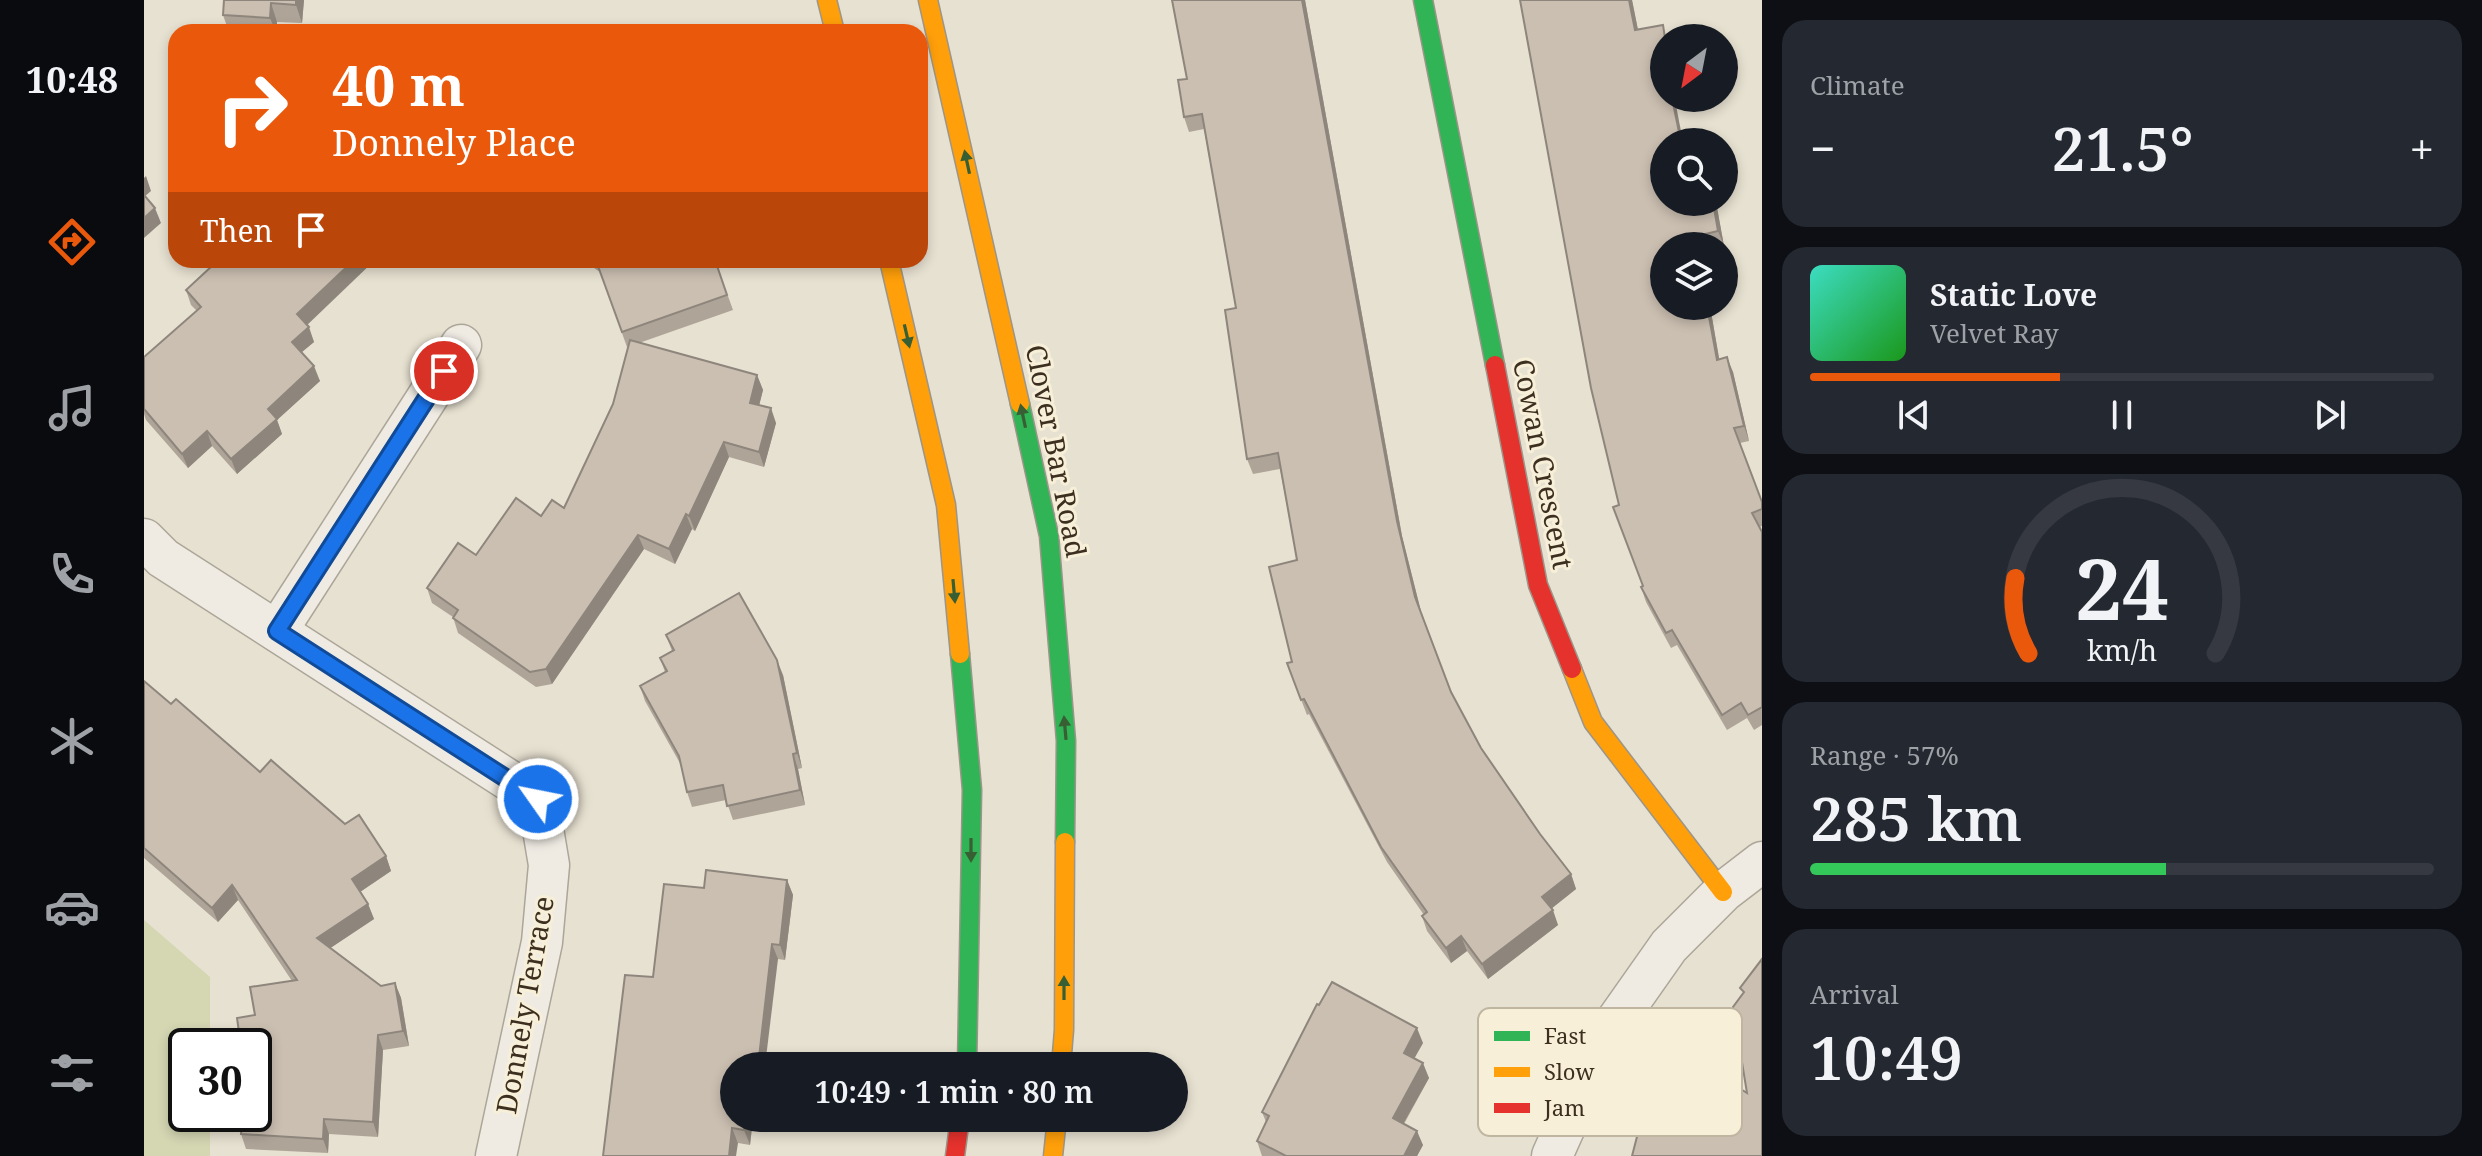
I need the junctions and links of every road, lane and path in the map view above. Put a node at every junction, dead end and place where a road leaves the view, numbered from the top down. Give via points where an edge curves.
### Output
1 (827, 0) edge
2 (928, 0) edge
3 (1423, 0) edge
4 (833, 24) edge
5 (891, 268) edge
6 (461, 345) dead end
7 (144, 539) edge
8 (277, 631) junction
9 (1762, 862) edge
10 (1723, 892) junction
11 (1625, 1008) edge
12 (967, 1052) edge
13 (1062, 1052) edge
14 (958, 1132) edge
15 (1056, 1132) edge
16 (1561, 1136) edge
17 (496, 1156) edge
18 (955, 1156) edge
19 (1053, 1156) edge
20 (1552, 1156) edge

1 - 4 main road
13 -> 2 main road, Clover Bar Road via 1066,741 1049,536
3 - 10 main road, Cowan Crescent via 1538,585 1593,722
5 -> 12 main road via 948,521 972,790
6 - 8 street
7 - 8 street, Donnely Terrace via 163,558
8 - 17 street, Donnely Terrace via 538,799 549,865 542,942
9 - 10 street
10 - 11 street via 1669,946
14 - 18 main road
15 - 19 main road
16 - 20 street

